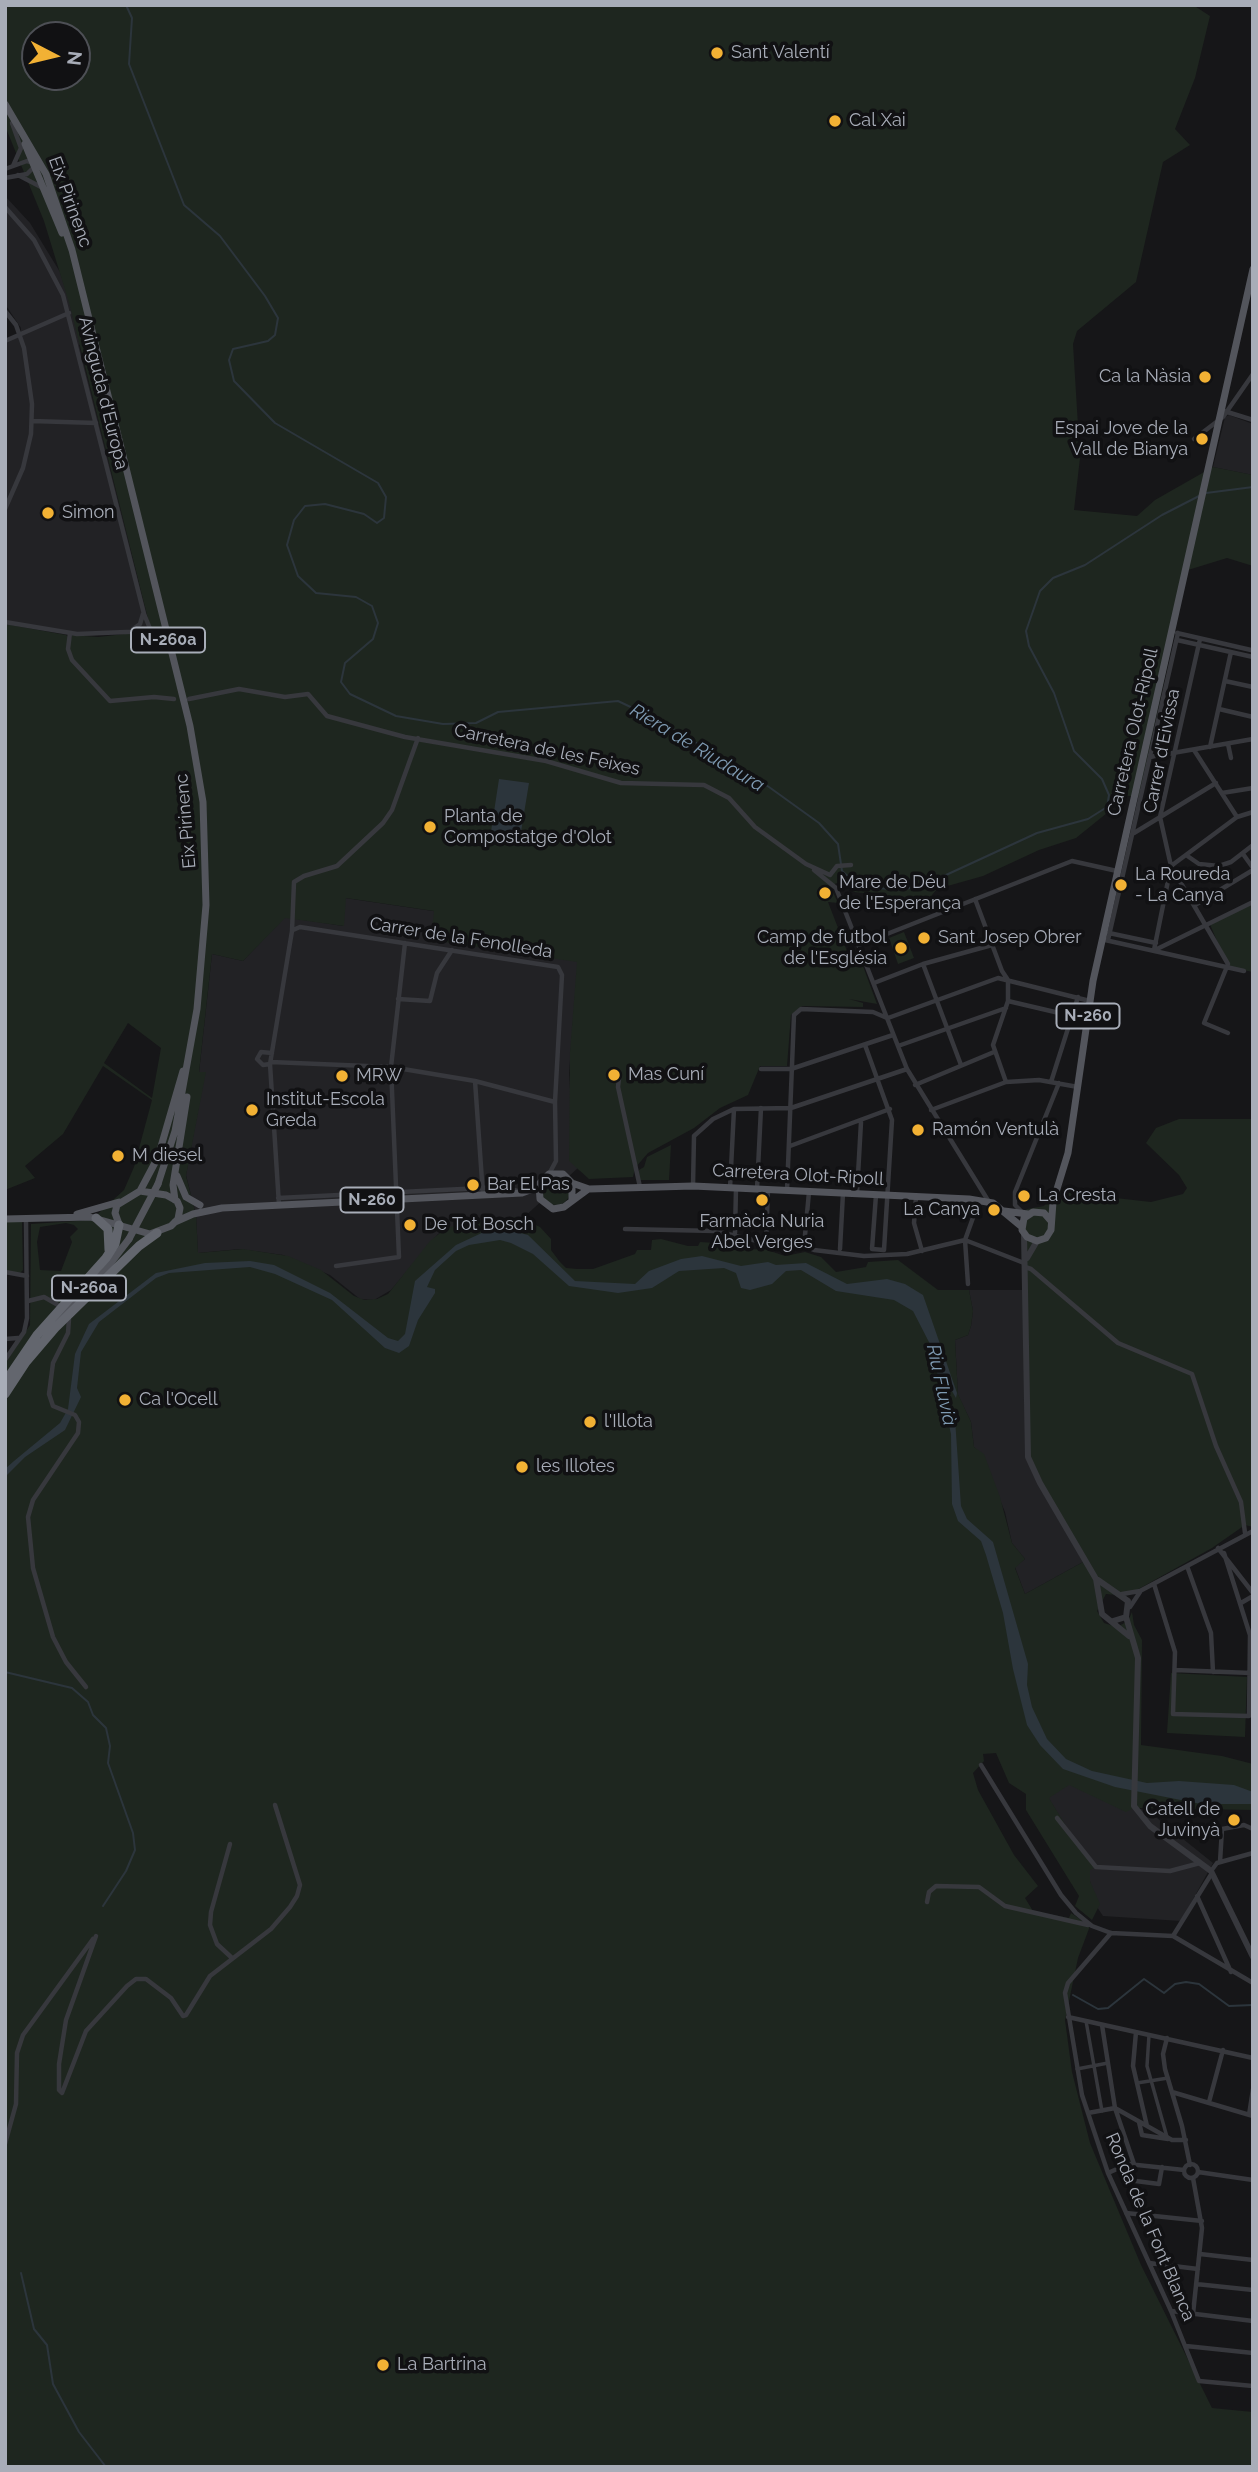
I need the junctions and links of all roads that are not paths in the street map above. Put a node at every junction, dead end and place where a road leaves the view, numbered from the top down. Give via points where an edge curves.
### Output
1 (7, 109) edge
2 (12, 123) junction
3 (35, 163) junction
4 (13, 166) junction
5 (5, 169) edge
6 (18, 175) junction
7 (5, 177) edge
8 (50, 200) junction
9 (5, 207) edge
10 (62, 216) junction
11 (1253, 269) edge
12 (77, 276) junction
13 (1249, 300) edge
14 (5, 311) edge
15 (69, 313) junction
16 (20, 335) junction
17 (5, 341) edge
18 (1253, 374) edge
19 (1224, 412) junction
20 (1253, 420) edge
21 (32, 421) junction
22 (1218, 421) junction
23 (96, 422) junction
24 (1194, 439) dead end
25 (5, 509) edge
26 (141, 601) junction
27 (5, 622) edge
28 (125, 631) junction
29 (151, 631) junction
30 (70, 633) junction
31 (1177, 633) junction
32 (1177, 640) junction
33 (1199, 642) junction
34 (1253, 643) edge
35 (1251, 650) edge
36 (1231, 652) junction
37 (1251, 657) edge
38 (173, 660) junction
39 (1225, 681) junction
40 (1253, 687) edge
41 (174, 699) dead end
42 (189, 699) dead end
43 (1219, 709) junction
44 (1253, 717) edge
45 (418, 738) junction
46 (1253, 739) edge
47 (1228, 744) junction
48 (1210, 747) junction
49 (1194, 750) junction
50 (1174, 754) junction
51 (1150, 757) junction
52 (1231, 758) dead end
53 (1216, 783) junction
54 (1253, 788) edge
55 (1222, 793) junction
56 (1253, 812) edge
57 (1160, 817) junction
58 (1237, 817) junction
59 (1133, 833) junction
60 (1253, 845) edge
61 (1243, 854) junction
62 (1186, 855) junction
63 (806, 864) junction
64 (851, 865) dead end
65 (1171, 866) junction
66 (1253, 869) edge
67 (1118, 871) junction
68 (975, 899) junction
69 (1253, 902) edge
70 (1195, 905) junction
71 (1206, 923) junction
72 (292, 931) junction
73 (1110, 933) junction
74 (1105, 940) junction
75 (405, 943) junction
76 (1156, 943) junction
77 (992, 944) junction
78 (859, 945) junction
79 (452, 950) junction
80 (1154, 950) junction
81 (923, 964) junction
82 (1228, 967) junction
83 (1244, 971) dead end
84 (1008, 980) junction
85 (874, 983) junction
86 (1078, 997) junction
87 (398, 999) junction
88 (935, 999) junction
89 (1009, 1001) junction
90 (1090, 1001) junction
91 (1006, 1008) junction
92 (197, 1009) junction
93 (1072, 1016) junction
94 (888, 1018) junction
95 (946, 1030) junction
96 (1228, 1033) dead end
97 (893, 1035) junction
98 (865, 1045) junction
99 (898, 1046) junction
100 (995, 1052) junction
101 (272, 1053) junction
102 (189, 1063) junction
103 (270, 1063) junction
104 (961, 1065) junction
105 (391, 1067) junction
106 (761, 1069) dead end
107 (791, 1069) junction
108 (907, 1069) junction
109 (619, 1078) dead end
110 (877, 1078) junction
111 (475, 1080) junction
112 (1006, 1082) junction
113 (1051, 1082) junction
114 (1059, 1083) junction
115 (915, 1085) junction
116 (1077, 1087) junction
117 (555, 1102) junction
118 (761, 1108) junction
119 (791, 1108) junction
120 (734, 1110) junction
121 (890, 1110) junction
122 (931, 1110) junction
123 (861, 1121) junction
124 (790, 1146) junction
125 (556, 1161) junction
126 (176, 1168) junction
127 (549, 1174) junction
128 (563, 1174) junction
129 (572, 1183) junction
130 (693, 1186) junction
131 (538, 1187) junction
132 (640, 1187) junction
133 (733, 1188) junction
134 (589, 1189) junction
135 (757, 1189) junction
136 (768, 1190) junction
137 (140, 1191) junction
138 (483, 1191) junction
139 (787, 1191) junction
140 (809, 1192) junction
141 (522, 1193) junction
142 (843, 1194) junction
143 (857, 1194) junction
144 (876, 1195) junction
145 (397, 1196) junction
146 (887, 1196) junction
147 (916, 1197) junction
148 (540, 1199) junction
149 (572, 1199) junction
150 (176, 1200) junction
151 (279, 1201) junction
152 (979, 1201) junction
153 (120, 1202) junction
154 (990, 1202) junction
155 (1053, 1202) junction
156 (200, 1205) junction
157 (222, 1208) junction
158 (1003, 1211) junction
159 (1041, 1212) junction
160 (1026, 1214) junction
161 (64, 1216) junction
162 (26, 1218) junction
163 (96, 1218) junction
164 (5, 1219) edge
165 (1051, 1221) junction
166 (175, 1222) junction
167 (119, 1224) junction
168 (625, 1229) dead end
169 (1023, 1230) junction
170 (157, 1233) junction
171 (734, 1233) junction
172 (965, 1240) junction
173 (1037, 1241) junction
174 (766, 1243) junction
175 (804, 1246) junction
176 (840, 1249) dead end
177 (884, 1250) junction
178 (922, 1251) junction
179 (885, 1257) junction
180 (106, 1258) junction
181 (1025, 1265) junction
182 (336, 1266) dead end
183 (5, 1272) edge
184 (27, 1276) junction
185 (968, 1284) dead end
186 (27, 1301) junction
187 (58, 1306) dead end
188 (69, 1318) dead end
189 (18, 1338) junction
190 (5, 1339) edge
191 (24, 1359) junction
192 (5, 1360) edge
193 (5, 1382) edge
194 (5, 1394) edge
195 (1253, 1531) edge
196 (1245, 1533) junction
197 (1218, 1548) junction
198 (1224, 1553) junction
199 (1186, 1566) junction
200 (1096, 1579) junction
201 (1154, 1584) junction
202 (1251, 1585) edge
203 (1140, 1591) junction
204 (1119, 1593) junction
205 (1253, 1595) edge
206 (1101, 1602) junction
207 (1241, 1603) junction
208 (1130, 1606) junction
209 (1126, 1617) junction
210 (1112, 1621) junction
211 (1129, 1636) junction
212 (1175, 1670) junction
213 (1213, 1672) junction
214 (1251, 1674) junction
215 (86, 1687) dead end
216 (1252, 1687) edge
217 (981, 1765) dead end
218 (275, 1804) dead end
219 (1057, 1818) dead end
220 (1253, 1829) edge
221 (230, 1844) dead end
222 (1253, 1853) edge
223 (1220, 1862) junction
224 (1200, 1863) junction
225 (1212, 1872) junction
226 (1197, 1896) junction
227 (927, 1902) dead end
228 (1092, 1926) junction
229 (1111, 1933) junction
230 (1173, 1936) junction
231 (1253, 1957) edge
232 (232, 1958) junction
233 (1231, 1972) junction
234 (1253, 1983) edge
235 (1068, 2017) junction
236 (1086, 2021) junction
237 (1102, 2025) junction
238 (1136, 2032) junction
239 (1149, 2035) junction
240 (1167, 2038) junction
241 (1223, 2050) junction
242 (1253, 2058) edge
243 (1108, 2063) junction
244 (1092, 2066) junction
245 (1077, 2069) junction
246 (1168, 2078) junction
247 (1150, 2081) junction
248 (1137, 2083) junction
249 (1253, 2089) edge
250 (1172, 2092) junction
251 (1209, 2102) junction
252 (1115, 2108) junction
253 (1102, 2111) junction
254 (1088, 2113) junction
255 (1251, 2115) edge
256 (1130, 2117) junction
257 (1119, 2121) junction
258 (1139, 2122) junction
259 (1147, 2126) junction
260 (1169, 2139) junction
261 (1186, 2140) junction
262 (5, 2144) edge
263 (1132, 2164) junction
264 (1190, 2165) junction
265 (1123, 2166) junction
266 (1162, 2167) junction
267 (1184, 2170) junction
268 (1198, 2172) junction
269 (1108, 2173) junction
270 (1128, 2173) junction
271 (1193, 2178) junction
272 (1253, 2180) edge
273 (1125, 2213) junction
274 (1202, 2221) junction
275 (1200, 2254) junction
276 (1253, 2260) edge
277 (1148, 2263) junction
278 (1198, 2269) junction
279 (1196, 2284) junction
280 (1253, 2290) edge
281 (1171, 2311) junction
282 (1193, 2314) junction
283 (1253, 2321) edge
284 (1186, 2346) junction
285 (1253, 2353) edge
286 (1253, 2386) edge

1 - 2 main road, Eix Pirinenc / N-260a
1 - 3 street
1 - 10 main road, Eix Pirinenc / N-260a via 43,169
2 - 3 main road, Eix Pirinenc / N-260a
2 - 4 street via 21,148
3 - 4 street
3 - 6 street via 31,171
3 - 8 main road, Eix Pirinenc / N-260a
3 - 10 street
4 - 5 street
6 - 7 street
6 - 8 street via 39,184
8 - 12 main road, Eix Pirinenc / N-260a
9 - 15 street, Avinguda d'Europa via 43,254
10 - 12 main road, Eix Pirinenc / N-260a
11 - 13 main road, Carretera Olot-Ripoll / N-260
12 - 38 main road, Eix Pirinenc / N-260a
13 - 19 main road, Carretera Olot-Ripoll / N-260
14 - 16 street
15 - 16 street
15 - 23 street, Avinguda d'Europa
16 - 17 street
16 - 21 street via 29,371
18 - 19 street
19 - 20 street
19 - 22 main road, Carretera Olot-Ripoll / N-260
21 - 23 street
21 - 25 street via 23,468
22 - 24 street
22 - 31 main road, Carretera Olot-Ripoll / N-260
23 - 26 street, Avinguda d'Europa
26 - 28 street via 142,621
26 - 29 street, Avinguda d'Europa
27 - 30 street
28 - 29 street
28 - 30 street
29 - 38 street, Avinguda d'Europa
30 - 41 street via 71,657 110,701
31 - 32 street
31 - 33 street
31 - 67 main road, Carretera Olot-Ripoll / N-260
32 - 33 street
32 - 51 street
33 - 35 street
33 - 36 street
33 - 50 street, Carrer d'Eivissa
34 - 35 street
35 - 37 street
36 - 37 street
36 - 39 street
38 - 92 main road, Eix Pirinenc / N-260a via 194,744 206,834 206,905
39 - 40 street
39 - 43 street
42 - 45 street, Carretera de les Feixes via 239,689 285,696 308,694 327,716
43 - 44 street
43 - 48 street
45 - 63 street, Carretera de les Feixes via 545,761 621,783 704,785 729,797 755,827
45 - 72 street via 383,823 337,866 294,883
46 - 47 street
47 - 48 street
47 - 52 street
48 - 49 street
49 - 50 street
49 - 53 street
50 - 51 street
50 - 57 street, Carrer d'Eivissa
51 - 59 street
53 - 55 street
53 - 57 street
54 - 55 street
55 - 58 street
56 - 58 street
57 - 59 street
57 - 65 street, Carrer d'Eivissa
58 - 62 street
59 - 73 street
60 - 61 street
61 - 62 street via 1219,866 1199,864
61 - 66 street
62 - 65 street
63 - 64 street, Carretera de les Feixes via 830,875 837,866
63 - 78 street via 836,888
65 - 70 street
65 - 76 street, Carrer d'Eivissa
66 - 70 street
67 - 68 street via 1072,861
67 - 74 main road, Carretera Olot-Ripoll / N-260
68 - 77 street
68 - 78 street
69 - 71 street
70 - 71 street
71 - 80 street
71 - 82 street
72 - 75 street, Carrer de la Fenolleda via 300,927
72 - 101 street
73 - 74 street
73 - 76 street
74 - 80 street
74 - 90 main road, Carretera Olot-Ripoll / N-260
75 - 79 street, Carrer de la Fenolleda
75 - 87 street
76 - 80 street, Carrer d'Eivissa
77 - 81 street
77 - 84 street
78 - 85 street
79 - 87 street via 437,973 430,1001
79 - 117 street, Carrer de la Fenolleda via 553,965 561,971
80 - 82 street
81 - 85 street
81 - 88 street
82 - 83 street
82 - 96 street via 1204,1023
84 - 86 street
84 - 88 street via 998,978
84 - 89 street
85 - 94 street
86 - 90 street
86 - 93 street
87 - 105 street
88 - 94 street
88 - 95 street
89 - 91 street
89 - 93 street
90 - 116 main road, Carretera Olot-Ripoll / N-260
91 - 95 street
91 - 100 street via 993,1045
92 - 102 main road, Eix Pirinenc / N-260a
92 - 137 main road, N-260a via 170,1121
93 - 113 street
94 - 97 street
94 - 107 street via 873,1012 801,1009 792,1024
95 - 99 street
95 - 104 street
97 - 98 street
97 - 99 street
98 - 107 street
98 - 110 street
99 - 108 street
100 - 104 street
100 - 112 street
101 - 103 street
101 - 103 street via 261,1052 257,1059 263,1065
102 - 126 main road, N-260a
102 - 191 main road, Eix Pirinenc / N-260a, bridge via 158,1184 129,1239
103 - 105 street
103 - 151 street
104 - 115 street
105 - 111 street
105 - 145 street
106 - 107 street
107 - 119 street
108 - 110 street
108 - 115 street
109 - 132 street
110 - 119 street
110 - 121 street
111 - 117 street
111 - 138 street
112 - 113 street
112 - 122 street
113 - 114 street
114 - 116 street
114 - 160 street via 1015,1192 1015,1205
115 - 122 street
116 - 155 main road, Carretera Olot-Ripoll / N-260 via 1066,1163
117 - 125 street, Carrer de la Fenolleda
118 - 119 street
118 - 120 street
118 - 135 street
119 - 124 street
120 - 130 street via 713,1119 694,1136
120 - 133 street
121 - 123 street
121 - 146 street
122 - 154 street
123 - 124 street
123 - 143 street
124 - 139 street
125 - 127 street
125 - 128 street
126 - 150 main road, N-260a
126 - 156 main road via 186,1197
127 - 128 main road
127 - 131 main road, N-260
128 - 129 main road, N-260
129 - 134 main road, Carretera Olot-Ripoll / N-260
129 - 149 main road
130 - 132 main road, Carretera Olot-Ripoll / N-260
130 - 133 main road, Carretera Olot-Ripoll / N-260
131 - 141 main road, N-260
131 - 148 main road
132 - 134 main road, Carretera Olot-Ripoll / N-260
133 - 135 main road, Carretera Olot-Ripoll / N-260
133 - 171 street
134 - 149 main road, Carretera Olot-Ripoll / N-260
135 - 136 main road, Carretera Olot-Ripoll / N-260
136 - 139 main road, Carretera Olot-Ripoll / N-260
136 - 174 street
137 - 150 main road, N-260 via 159,1192
137 - 153 main road
138 - 141 main road, N-260
138 - 145 main road, N-260
139 - 140 main road, Carretera Olot-Ripoll / N-260
140 - 142 main road, Carretera Olot-Ripoll / N-260
140 - 175 street
141 - 148 main road, N-260
142 - 143 main road, Carretera Olot-Ripoll / N-260
142 - 176 street
143 - 144 main road, Carretera Olot-Ripoll / N-260
144 - 146 main road, Carretera Olot-Ripoll / N-260
144 - 177 street via 873,1249
145 - 151 main road, N-260
145 - 182 street via 399,1257
146 - 147 main road, Carretera Olot-Ripoll / N-260
146 - 177 street
147 - 152 main road, Carretera Olot-Ripoll / N-260
147 - 178 street via 914,1223
148 - 149 main road, N-260 via 556,1209
150 - 156 main road, N-260
150 - 166 main road via 180,1212
151 - 157 main road, N-260
152 - 154 main road, Carretera Olot-Ripoll / N-260
152 - 172 street
153 - 161 main road
153 - 167 main road via 115,1213
154 - 158 main road, Carretera Olot-Ripoll / N-260
155 - 159 main road
155 - 165 main road, Carretera Olot-Ripoll / N-260
156 - 157 main road, N-260
157 - 166 main road, N-260
158 - 160 main road, Carretera Olot-Ripoll / N-260
158 - 169 main road, Carretera Olot-Ripoll / N-260
159 - 160 main road, N-260
159 - 165 main road
160 - 169 main road
161 - 162 main road
161 - 163 main road
162 - 164 main road
162 - 184 street
163 - 167 main road
163 - 180 highway via 108,1229
165 - 173 main road, N-260 via 1048,1236
166 - 170 main road, N-260
167 - 170 main road via 135,1232
167 - 180 highway
168 - 171 street
169 - 173 main road, N-260
169 - 181 street
170 - 191 highway, N-260
171 - 174 street
172 - 178 street
172 - 181 street
172 - 185 street
173 - 181 street
174 - 175 street
175 - 179 street
177 - 179 street
178 - 179 street
180 - 191 highway via 37,1335
181 - 196 street via 1118,1343 1192,1374 1241,1502
181 - 200 street via 1028,1457
183 - 184 street
184 - 186 street
186 - 187 street via 44,1297
186 - 189 street via 24,1332
188 - 215 street via 48,1394 53,1406 75,1415 78,1433 33,1500 28,1517 33,1567 53,1637
189 - 190 street
189 - 192 street
191 - 193 highway, Eix Pirinenc
191 - 194 highway, Eix Pirinenc
195 - 196 street
196 - 197 street
197 - 198 street
197 - 199 street
198 - 202 street
198 - 207 street
199 - 201 street
199 - 213 street via 1211,1633
200 - 204 street
200 - 206 street
201 - 203 street
201 - 212 street via 1174,1642
202 - 205 street
203 - 204 street
203 - 208 street
204 - 206 street
204 - 208 street
205 - 207 street
206 - 210 street via 1102,1614
207 - 214 street via 1250,1635
208 - 209 street
209 - 210 street
209 - 211 street
210 - 211 street
211 - 224 street via 1138,1666 1133,1803 1138,1813
212 - 213 street
212 - 216 street via 1173,1714 1249,1716
213 - 214 street
214 - 216 street
217 - 228 street via 1061,1895
218 - 232 street via 297,1866 298,1896 271,1929
219 - 224 street via 1096,1867 1170,1871
220 - 223 street via 1244,1825 1222,1829
221 - 232 street via 210,1925 217,1944
222 - 223 street
223 - 225 street
224 - 225 street
225 - 226 street
225 - 231 street
226 - 230 street
226 - 233 street
227 - 228 street via 936,1886 979,1887 1005,1906
228 - 229 street
229 - 230 street
229 - 235 street, Ronda de la Font Blanca via 1068,1983
230 - 233 street
232 - 262 street via 205,1982 183,2016 171,1998 146,1979 127,1986 86,2031 62,2093 59,2064 66,2020 96,1936 23,2035 17,2053 16,2104
233 - 234 street
235 - 236 street
235 - 245 street, Ronda de la Font Blanca
236 - 237 street
236 - 244 street
237 - 238 street
237 - 243 street
238 - 239 street
238 - 248 street via 1133,2066
239 - 240 street
239 - 247 street
240 - 241 street
240 - 246 street via 1163,2054
241 - 242 street
241 - 251 street
243 - 244 street
243 - 252 street
244 - 245 street
244 - 253 street
245 - 254 street, Ronda de la Font Blanca
246 - 247 street
246 - 250 street
247 - 248 street
247 - 260 street
248 - 259 street
249 - 255 street
250 - 251 street
250 - 261 street
251 - 255 street
252 - 253 street
252 - 256 street
252 - 257 street
253 - 254 street
254 - 269 street, Ronda de la Font Blanca
256 - 257 street
256 - 258 street
257 - 263 street
258 - 259 street
258 - 260 street via 1142,2135
259 - 260 street
260 - 261 street
261 - 264 street
263 - 265 street
263 - 266 street
263 - 270 street
264 - 267 street
264 - 268 street
265 - 269 street
265 - 270 street
266 - 267 street
266 - 270 street via 1159,2184 1128,2180
267 - 271 street
268 - 271 street
268 - 272 street
269 - 273 street, Ronda de la Font Blanca
271 - 274 street
273 - 274 street
273 - 277 street, Ronda de la Font Blanca
274 - 275 street
275 - 276 street
275 - 278 street
277 - 278 street
277 - 281 street, Ronda de la Font Blanca
278 - 279 street
279 - 280 street
279 - 282 street
281 - 282 street
281 - 284 street, Ronda de la Font Blanca
282 - 283 street
284 - 285 street
284 - 286 street, Ronda de la Font Blanca via 1199,2381

